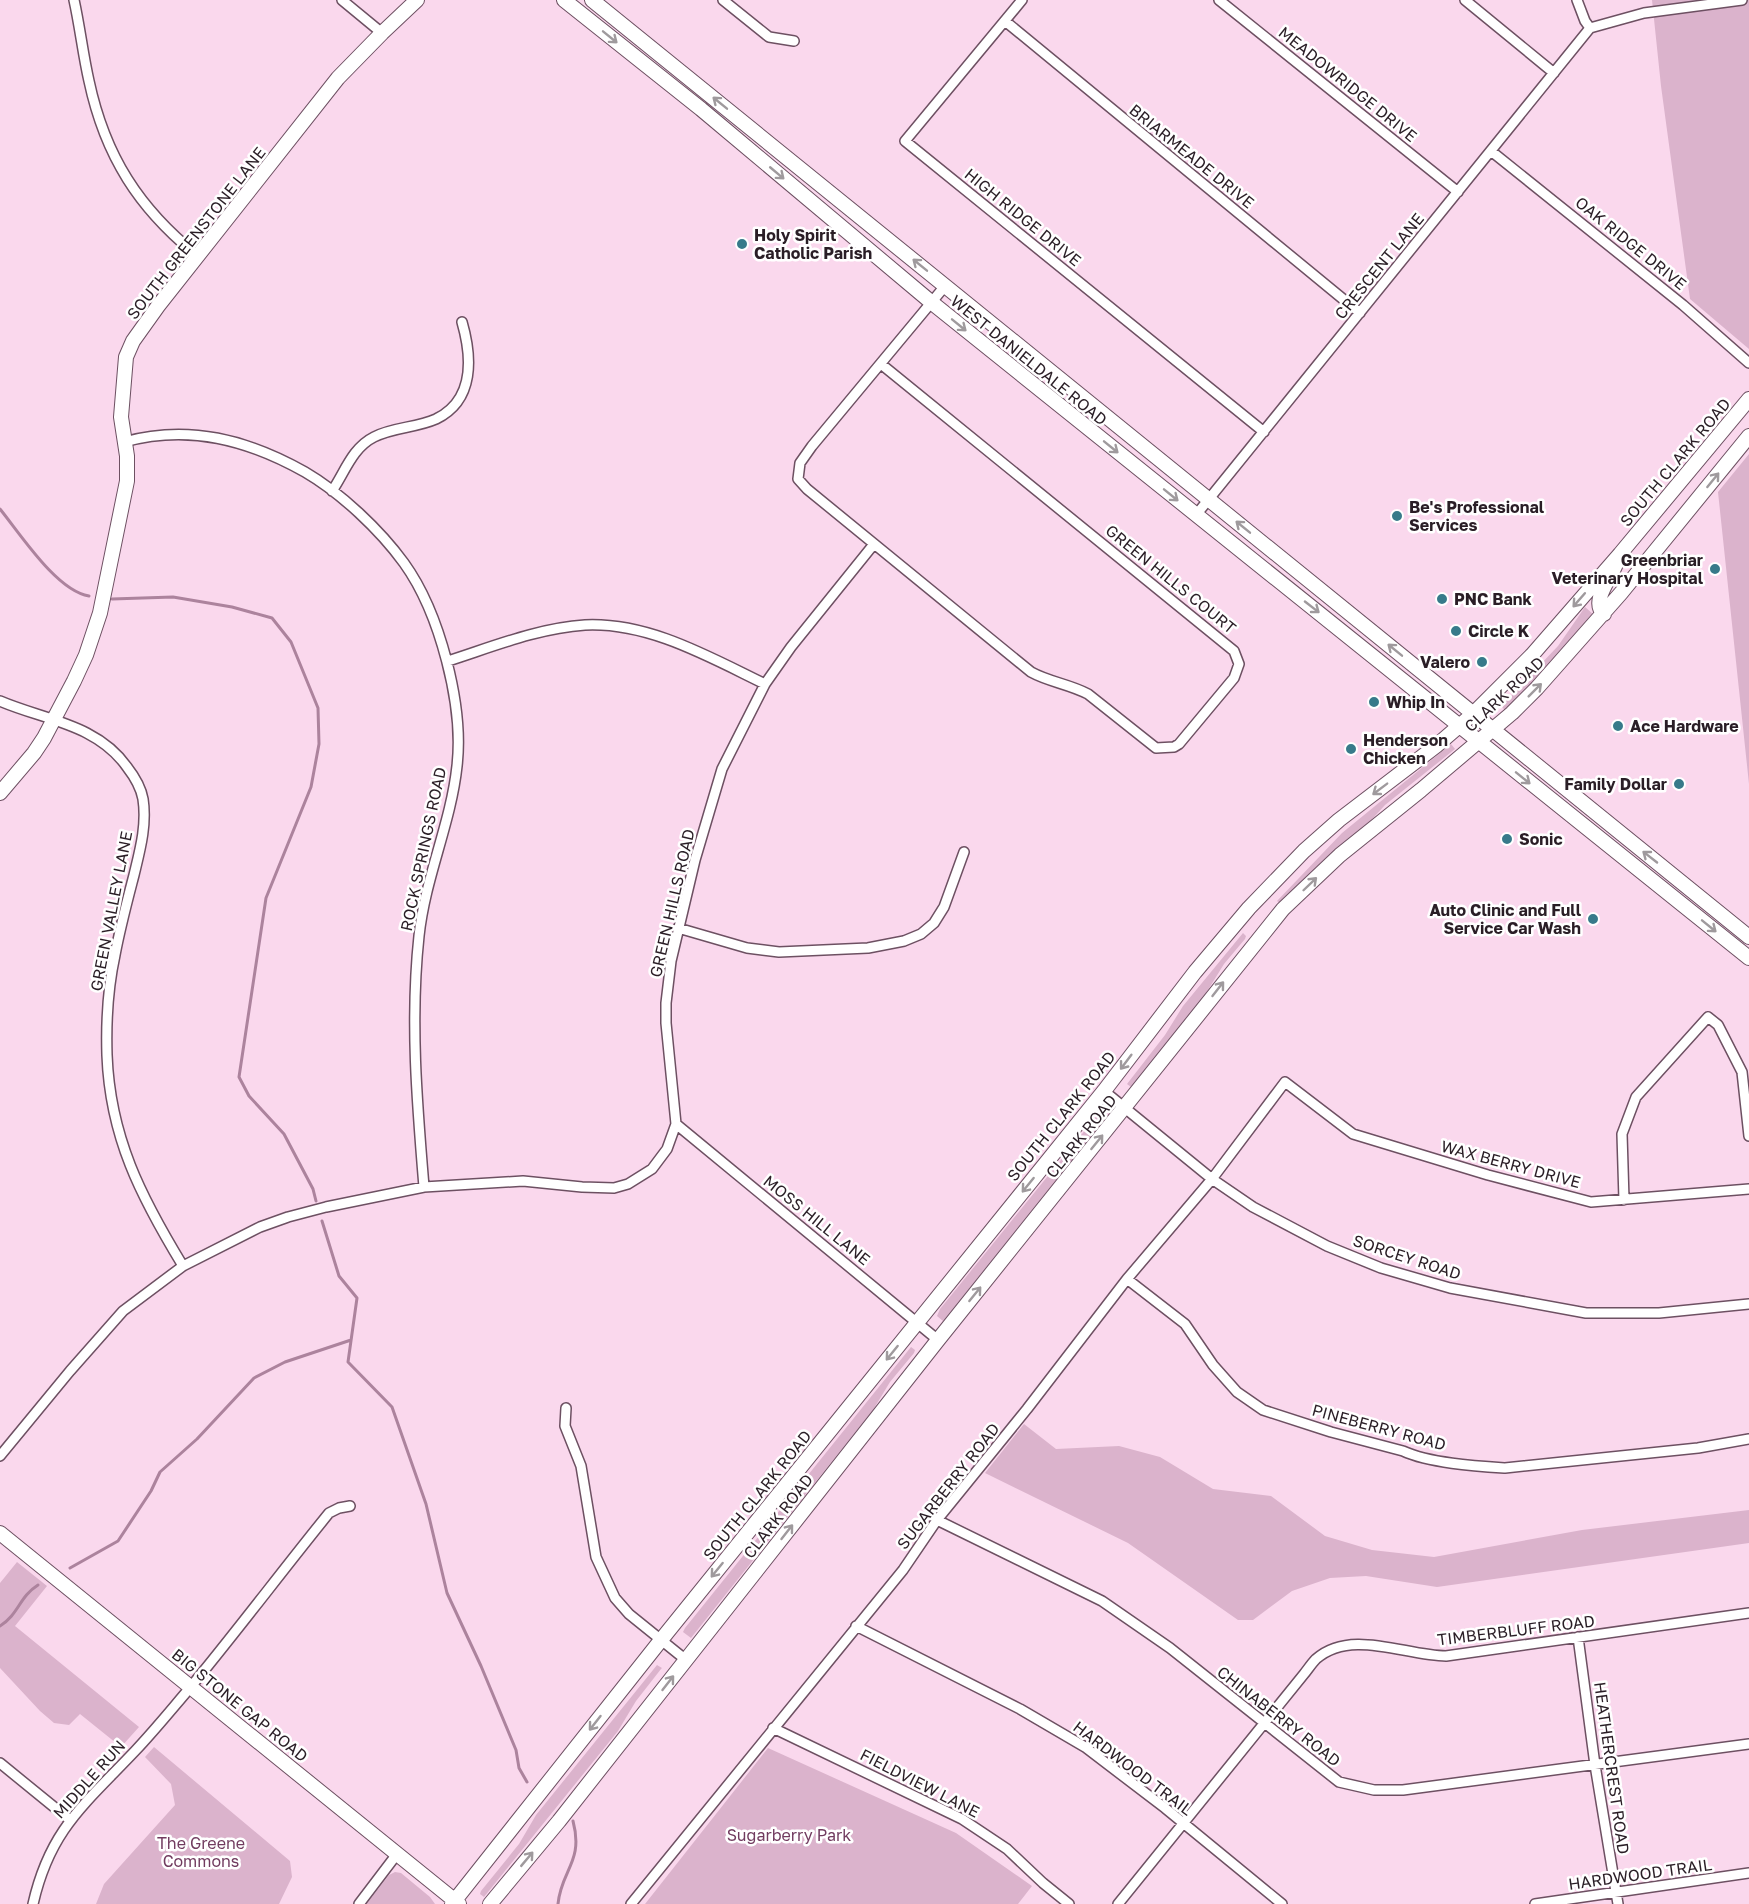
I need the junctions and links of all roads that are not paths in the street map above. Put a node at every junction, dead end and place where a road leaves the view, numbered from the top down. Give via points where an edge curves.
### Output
1 (75, 0) edge
2 (342, 0) edge
3 (417, 0) edge
4 (564, 0) edge
5 (592, 0) edge
6 (723, 0) edge
7 (1022, 0) edge
8 (1219, 0) edge
9 (1465, 0) edge
10 (1577, 0) edge
11 (1742, 0) edge
12 (1005, 21) junction
13 (1588, 32) junction
14 (382, 33) junction
15 (794, 41) dead end
16 (667, 60) junction
17 (656, 73) junction
18 (1554, 73) junction
19 (765, 140) junction
20 (1491, 151) junction
21 (754, 154) junction
22 (1458, 192) junction
23 (860, 216) junction
24 (846, 231) junction
25 (198, 256) junction
26 (945, 286) junction
27 (931, 302) junction
28 (1360, 313) junction
29 (462, 322) dead end
30 (881, 363) junction
31 (1749, 363) edge
32 (1749, 399) edge
33 (1264, 432) junction
34 (1749, 436) edge
35 (124, 442) junction
36 (332, 491) junction
37 (1209, 499) junction
38 (1658, 508) junction
39 (1196, 515) junction
40 (1677, 524) junction
41 (874, 544) junction
42 (1264, 544) junction
43 (1620, 554) junction
44 (1252, 560) junction
45 (1343, 608) junction
46 (1604, 614) junction
47 (1333, 624) junction
48 (448, 661) junction
49 (765, 684) junction
50 (0, 701) edge
51 (1473, 714) junction
52 (54, 719) junction
53 (1459, 726) junction
54 (1492, 730) junction
55 (1478, 741) junction
56 (0, 793) edge
57 (964, 852) dead end
58 (1696, 893) junction
59 (1685, 907) junction
60 (1249, 908) junction
61 (1270, 926) junction
62 (678, 928) junction
63 (1749, 937) edge
64 (1749, 958) edge
65 (1285, 1082) joint
66 (1104, 1091) junction
67 (1125, 1107) junction
68 (676, 1124) junction
69 (1749, 1136) edge
70 (1212, 1179) junction
71 (424, 1187) junction
72 (1749, 1190) edge
73 (1624, 1200) junction
74 (183, 1266) junction
75 (1126, 1279) junction
76 (1749, 1304) edge
77 (917, 1322) junction
78 (938, 1340) junction
79 (566, 1408) dead end
80 (1749, 1439) edge
81 (0, 1456) edge
82 (350, 1506) dead end
83 (937, 1520) junction
84 (0, 1533) edge
85 (1749, 1613) edge
86 (856, 1626) junction
87 (1578, 1637) junction
88 (661, 1640) junction
89 (686, 1660) junction
90 (190, 1687) junction
91 (1264, 1724) junction
92 (773, 1728) junction
93 (1749, 1744) edge
94 (0, 1763) edge
95 (1595, 1765) junction
96 (70, 1820) junction
97 (1183, 1823) junction
98 (397, 1854) junction
99 (1749, 1873) edge
100 (1616, 1893) junction
101 (455, 1903) edge
102 (33, 1904) edge
103 (359, 1904) edge
104 (490, 1904) edge
105 (631, 1904) edge
106 (1069, 1904) edge
107 (1118, 1904) edge
108 (1281, 1904) edge
109 (1535, 1904) edge
110 (1618, 1904) edge

1 - 25 street via 88,82 115,161 145,205
2 - 14 street
3 - 14 main road, SOUTH GREENSTONE LANE
4 -> 17 main road, WEST DANIELDALE ROAD
5 - 16 main road, WEST DANIELDALE ROAD
6 - 15 street via 769,37
7 - 12 street, HIGH RIDGE DRIVE
8 - 22 street, MEADOWRIDGE DRIVE
9 - 18 street
10 - 13 street
11 - 13 street via 1636,15
12 - 28 street, BRIARMEADE DRIVE
12 - 33 street, HIGH RIDGE DRIVE via 905,141
13 - 18 street, CRESCENT LANE
14 - 25 main road, SOUTH GREENSTONE LANE via 338,78
16 - 17 main road
19 -> 16 main road, WEST DANIELDALE ROAD
17 - 21 main road, WEST DANIELDALE ROAD
18 - 20 street, CRESCENT LANE
19 - 21 main road
19 - 23 main road, WEST DANIELDALE ROAD
20 - 22 street, CRESCENT LANE
20 - 31 street, OAK RIDGE DRIVE
21 -> 24 main road, WEST DANIELDALE ROAD
22 - 28 street, CRESCENT LANE
23 - 24 main road
26 -> 23 main road, WEST DANIELDALE ROAD
24 - 27 main road, WEST DANIELDALE ROAD
25 - 35 main road, SOUTH GREENSTONE LANE via 144,325 126,357 121,417
26 - 27 street, GREEN HILLS COURT
26 - 37 main road, WEST DANIELDALE ROAD
27 - 30 street, GREEN HILLS COURT
27 -> 39 main road, WEST DANIELDALE ROAD
28 - 33 street, CRESCENT LANE
29 - 36 street via 470,365 468,379 455,404 435,419 373,437 353,455
30 - 41 street, GREEN HILLS COURT via 812,446 798,472 798,479 807,489
30 - 41 street, GREEN HILLS COURT via 1230,646 1238,657 1238,670 1179,744 1156,748 1088,694 1031,672
32 - 38 main road, SOUTH CLARK ROAD
33 - 37 street, CRESCENT LANE
40 -> 34 main road, CLARK ROAD
35 - 36 street, ROCK SPRINGS ROAD via 180,435 245,444 313,477
35 - 52 main road, SOUTH GREENSTONE LANE via 127,481 100,613 86,655
36 - 48 street, ROCK SPRINGS ROAD via 405,564 426,602
37 - 39 street, CRESCENT LANE
42 -> 37 main road, WEST DANIELDALE ROAD
38 - 40 main road
38 - 43 main road, SOUTH CLARK ROAD
39 - 44 main road, WEST DANIELDALE ROAD
40 - 46 main road, CLARK ROAD
41 - 49 street, GREEN HILLS ROAD via 790,647
42 - 44 main road
42 - 45 main road, WEST DANIELDALE ROAD
43 - 46 main road via 1598,602
43 -> 51 main road, SOUTH CLARK ROAD via 1532,655
44 -> 47 main road, WEST DANIELDALE ROAD
45 - 47 main road
51 -> 45 main road, WEST DANIELDALE ROAD
54 -> 46 main road, CLARK ROAD via 1537,688
47 - 53 main road, WEST DANIELDALE ROAD
48 - 49 street via 555,629 610,626 661,638
48 - 71 street, ROCK SPRINGS ROAD via 457,721 457,764 420,927 415,972 415,1051
49 - 62 street, GREEN HILLS ROAD via 722,769
50 - 52 street, GREEN VALLEY LANE
51 - 53 main road, SOUTH CLARK ROAD
51 - 54 main road, WEST DANIELDALE ROAD
52 - 56 main road, SOUTH GREENSTONE LANE via 34,753
52 - 74 street, GREEN VALLEY LANE via 83,730 113,751 126,765 142,797 143,834 111,974 107,1056 114,1112 130,1168
53 - 55 main road, WEST DANIELDALE ROAD
53 -> 60 main road, SOUTH CLARK ROAD via 1304,850
54 - 55 main road, CLARK ROAD
58 -> 54 main road, WEST DANIELDALE ROAD
55 -> 59 main road, WEST DANIELDALE ROAD
61 -> 55 main road, CLARK ROAD via 1340,855
57 - 62 street via 944,907 921,934 907,940 868,948 779,952
58 - 59 main road
58 - 63 main road, WEST DANIELDALE ROAD
59 -> 64 main road, WEST DANIELDALE ROAD
60 - 61 main road
60 -> 66 main road, SOUTH CLARK ROAD
67 -> 61 main road, CLARK ROAD
62 - 68 street, GREEN HILLS ROAD via 666,1003
65 - 70 street, SUGARBERRY ROAD
65 - 73 street, WAX BERRY DRIVE via 1353,1134 1591,1202
66 - 67 street, SORCEY ROAD
66 -> 77 main road, SOUTH CLARK ROAD
67 - 70 street, SORCEY ROAD
78 -> 67 main road, CLARK ROAD
68 - 71 street, GREEN HILLS ROAD via 652,1170 614,1188 523,1181
68 - 77 street, MOSS HILL LANE
69 - 73 street via 1742,1072 1718,1025 1708,1017 1636,1097 1622,1134
70 - 75 street, SUGARBERRY ROAD
70 - 76 street, SORCEY ROAD via 1253,1207 1327,1246 1381,1268 1450,1288 1586,1313 1659,1313
71 - 74 street, GREEN HILLS ROAD via 288,1217
72 - 73 street, WAX BERRY DRIVE
74 - 81 street, GREEN HILLS ROAD via 109,1326
75 - 80 street, PINEBERRY ROAD via 1185,1324 1237,1392 1263,1410 1414,1455 1505,1468
75 - 83 street, SUGARBERRY ROAD
77 - 78 street, MOSS HILL LANE
77 -> 88 main road, SOUTH CLARK ROAD
89 -> 78 main road, CLARK ROAD
79 - 88 street via 565,1426 581,1466 596,1557 615,1598
82 - 90 street, MIDDLE RUN via 329,1513
83 - 86 street, SUGARBERRY ROAD via 903,1570
83 - 91 street, CHINABERRY ROAD via 1101,1601 1170,1648
84 - 90 main road, BIG STONE GAP ROAD
85 - 87 street, TIMBERBLUFF ROAD
86 - 92 street, SUGARBERRY ROAD
86 - 97 street, HARDWOOD TRAIL via 1020,1709 1085,1747
87 - 91 street, TIMBERBLUFF ROAD via 1446,1656 1367,1644 1338,1648 1318,1658
87 - 95 street, HEATHERCREST ROAD
88 - 89 street
88 -> 101 main road, SOUTH CLARK ROAD
104 -> 89 main road, CLARK ROAD
90 - 96 street, MIDDLE RUN
90 - 98 main road, BIG STONE GAP ROAD
91 - 95 street, CHINABERRY ROAD via 1339,1782 1374,1790 1403,1790
91 - 97 street, TIMBERBLUFF ROAD
92 - 105 street, SUGARBERRY ROAD
92 - 106 street, FIELDVIEW LANE via 962,1819 1007,1849
93 - 95 street, CHINABERRY ROAD
94 - 96 street
95 - 100 street, HEATHERCREST ROAD
96 - 102 street, MIDDLE RUN via 51,1848
97 - 107 street, TIMBERBLUFF ROAD
97 - 108 street, HARDWOOD TRAIL
98 - 101 main road, BIG STONE GAP ROAD
98 - 103 street
99 - 100 street, HARDWOOD TRAIL
100 - 109 street, HARDWOOD TRAIL
100 - 110 street, HEATHERCREST ROAD

